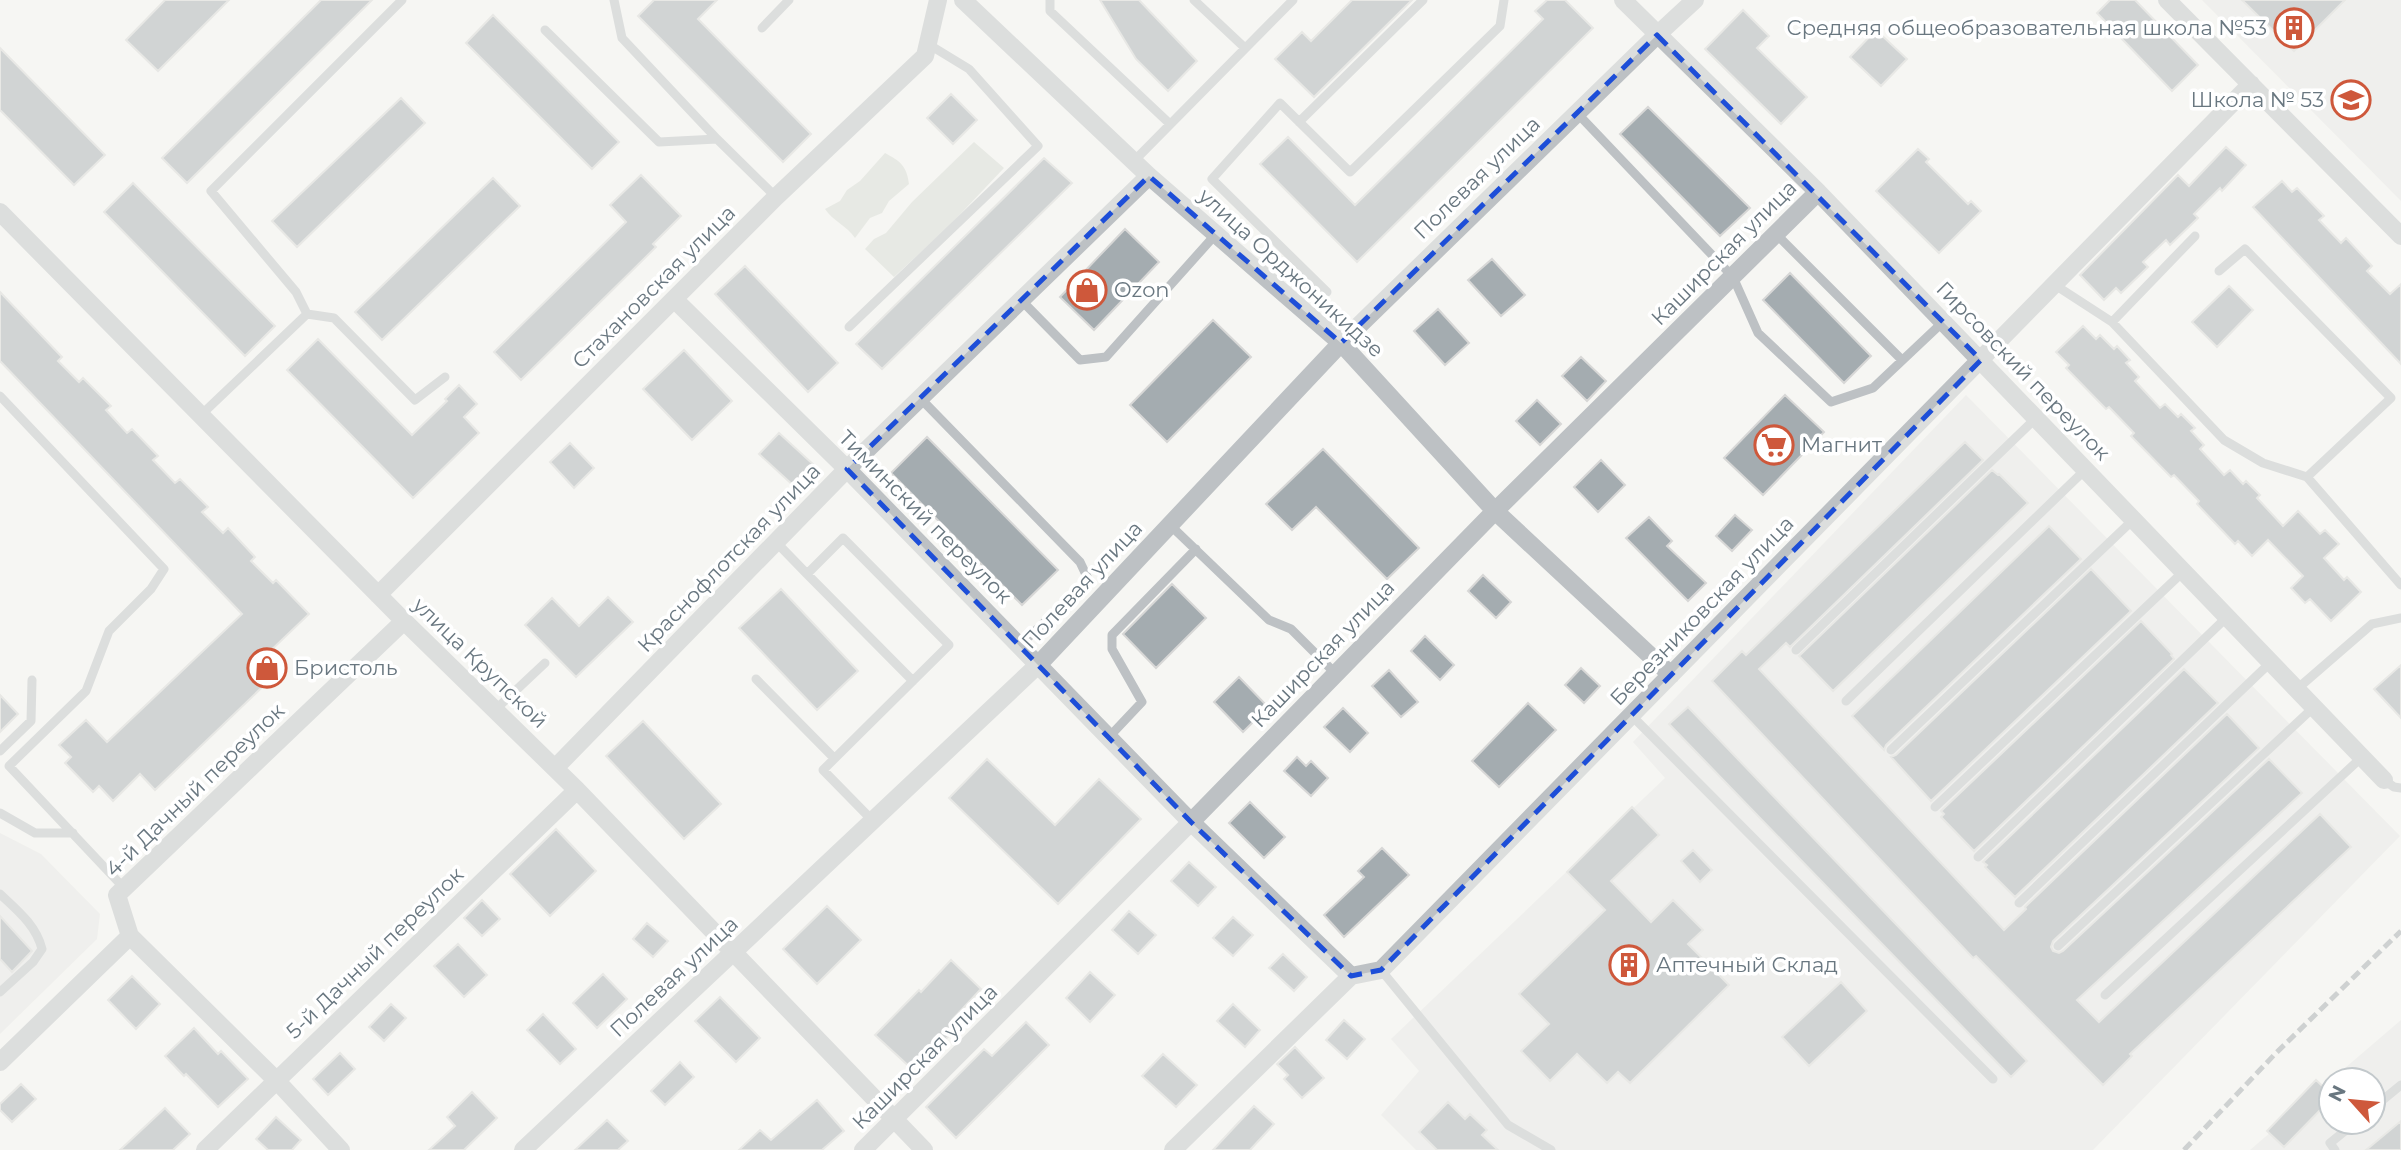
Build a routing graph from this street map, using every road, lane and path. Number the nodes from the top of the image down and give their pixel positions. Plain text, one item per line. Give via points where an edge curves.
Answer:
1 (402, 0) edge
2 (614, 0) edge
3 (789, 0) edge
4 (937, 0) edge
5 (963, 0) edge
6 (1051, 0) edge
7 (1194, 0) edge
8 (1293, 0) edge
9 (1423, 0) edge
10 (1504, 0) edge
11 (1623, 0) edge
12 (1695, 0) edge
13 (2167, 0) edge
14 (762, 28) dead end
15 (545, 30) dead end
16 (1657, 35) junction
17 (928, 44) junction
18 (1245, 48) junction
19 (2252, 85) junction
20 (1577, 113) junction
21 (1299, 122) junction
22 (1170, 124) junction
23 (718, 139) junction
24 (1133, 162) junction
25 (1149, 176) junction
26 (1818, 192) junction
27 (776, 197) junction
28 (0, 213) edge
29 (1216, 234) junction
30 (1776, 234) junction
31 (2195, 236) dead end
32 (2401, 236) edge
33 (2219, 271) dead end
34 (1732, 276) junction
35 (2055, 285) junction
36 (1327, 292) dead end
37 (674, 299) junction
38 (1021, 300) junction
39 (307, 314) junction
40 (1944, 321) junction
41 (2112, 322) junction
42 (849, 327) dead end
43 (1341, 343) junction
44 (1902, 360) junction
45 (1982, 360) junction
46 (446, 377) dead end
47 (0, 396) edge
48 (920, 398) junction
49 (201, 415) junction
50 (2037, 418) junction
51 (847, 469) junction
52 (2086, 469) junction
53 (2307, 477) junction
54 (1495, 511) junction
55 (2134, 519) junction
56 (1170, 524) junction
57 (776, 542) junction
58 (1196, 549) junction
59 (2184, 571) junction
60 (807, 574) junction
61 (2401, 585) edge
62 (378, 595) junction
63 (2227, 617) junction
64 (2401, 618) edge
65 (404, 621) junction
66 (1020, 645) junction
67 (1796, 650) dead end
68 (2271, 662) junction
69 (545, 663) dead end
70 (1039, 664) junction
71 (1336, 674) junction
72 (1671, 676) junction
73 (756, 679) dead end
74 (32, 680) dead end
75 (913, 681) junction
76 (2297, 690) junction
77 (1846, 701) dead end
78 (2314, 707) junction
79 (495, 710) junction
80 (1632, 716) junction
81 (1109, 737) junction
82 (1891, 750) dead end
83 (0, 751) edge
84 (2362, 757) junction
85 (834, 758) junction
86 (555, 768) junction
87 (2384, 780) joint
88 (2401, 788) edge
89 (577, 790) junction
90 (1935, 807) dead end
91 (0, 813) edge
92 (873, 821) junction
93 (1191, 822) junction
94 (73, 833) junction
95 (1978, 857) dead end
96 (124, 888) junction
97 (0, 894) edge
98 (2019, 903) dead end
99 (130, 936) junction
100 (2058, 946) dead end
101 (735, 951) junction
102 (1381, 970) junction
103 (1351, 976) junction
104 (0, 992) edge
105 (2105, 995) dead end
106 (0, 1062) edge
107 (1993, 1079) dead end
108 (276, 1080) junction
109 (2401, 1085) edge
110 (2387, 1096) edge
111 (895, 1119) junction
112 (2339, 1136) edge
113 (205, 1150) edge
114 (341, 1150) edge
115 (523, 1150) edge
116 (863, 1150) edge
117 (924, 1150) edge
118 (1173, 1150) edge
119 (1551, 1150) edge
120 (2335, 1150) edge

1 - 39 lane via 211,191 296,292
2 - 23 lane via 622,38
3 - 14 lane
4 - 17 street, Стахановская улица
5 - 24 street, улица Орджоникидзе
6 - 22 lane via 1050,12
7 - 18 lane
8 - 18 lane
9 - 21 lane
10 - 21 lane via 1500,26 1350,172
11 - 16 street, Гирсовский переулок
12 - 16 street, Полевая улица
13 - 19 street
15 - 23 lane via 659,142
16 - 20 street, Полевая улица
16 - 26 street, Гирсовский переулок
17 - 27 street, Стахановская улица via 925,56
17 - 42 lane via 969,69 1038,146
18 - 22 lane
19 - 32 street
19 - 35 street, Березниковская улица
20 - 34 lane
20 - 43 street, Полевая улица
21 - 36 lane via 1280,103 1212,178
22 - 24 lane
23 - 27 lane
24 - 25 street, улица Орджоникидзе
25 - 29 street, улица Орджоникидзе
25 - 38 street, Краснофлотская улица
26 - 30 street, Каширская улица
26 - 40 street, Гирсовский переулок
27 - 37 street, Стахановская улица
28 - 49 street, улица Крупской
29 - 38 lane via 1106,357 1080,360
29 - 43 street, улица Орджоникидзе
30 - 34 street, Каширская улица
30 - 44 lane
31 - 41 lane
33 - 53 lane via 2245,249 2391,398
34 - 44 lane via 1758,333 1831,402 1874,388
34 - 54 street, Каширская улица
35 - 41 lane
35 - 45 street, Березниковская улица
37 - 51 street, Тиминский переулок
37 - 62 street, Стахановская улица
38 - 48 street, Краснофлотская улица
39 - 46 lane via 334,318 415,400
39 - 49 lane
40 - 44 lane
40 - 45 street, Гирсовский переулок
41 - 53 lane via 2224,440 2263,463
43 - 54 street, улица Орджоникидзе
43 - 56 street, Полевая улица
45 - 50 street, Гирсовский переулок
45 - 72 street, Березниковская улица
47 - 94 lane via 164,569 151,589 109,631 86,691 9,766
48 - 51 street, Краснофлотская улица
48 - 66 lane via 1080,562 1089,581
49 - 62 street, улица Крупской
50 - 52 street, Гирсовский переулок
50 - 67 lane
51 - 57 street, Краснофлотская улица
51 - 66 street, Тиминский переулок
52 - 55 street, Гирсовский переулок
52 - 77 lane
53 - 61 lane
54 - 71 street, Каширская улица
54 - 72 street, улица Орджоникидзе
55 - 59 street, Гирсовский переулок
55 - 82 lane
56 - 58 lane
56 - 70 street, Полевая улица
57 - 60 lane
57 - 86 street, Краснофлотская улица
58 - 71 lane via 1269,620 1291,629
58 - 81 lane via 1112,635 1112,649 1142,702
59 - 63 street, Гирсовский переулок
59 - 90 lane
60 - 75 lane
60 - 75 lane via 843,538 949,645
62 - 65 street, улица Крупской
63 - 68 street, Гирсовский переулок
63 - 95 lane
64 - 76 lane via 2372,624
65 - 79 street, улица Крупской
65 - 96 street, 4-й Дачный переулок
66 - 70 street, Тиминский переулок
68 - 76 street, Гирсовский переулок
68 - 98 lane
69 - 79 lane
70 - 81 street, Тиминский переулок
70 - 92 street, Полевая улица
71 - 93 street, Каширская улица
72 - 80 street, Березниковская улица
73 - 85 lane
74 - 83 lane via 31,721
75 - 85 lane
76 - 78 street, Гирсовский переулок
78 - 84 street, Гирсовский переулок
78 - 100 lane
79 - 86 street, улица Крупской
80 - 102 street, Березниковская улица
80 - 107 lane
81 - 93 street, Тиминский переулок
84 - 87 street, Гирсовский переулок
84 - 105 lane
85 - 92 lane via 823,770
86 - 89 street, улица Крупской
87 - 88 lane
89 - 101 street, улица Крупской
89 - 108 street, 5-й Дачный переулок
91 - 94 lane via 35,833
92 - 101 street, Полевая улица
93 - 103 street, Тиминский переулок
93 - 111 street, Каширская улица
94 - 96 lane
96 - 99 street, 4-й Дачный переулок via 117,895
97 - 104 lane via 39,936 42,949
99 - 106 street
99 - 108 street
101 - 111 street, улица Крупской
101 - 115 street, Полевая улица
102 - 103 street
102 - 119 lane via 1507,1125
103 - 118 street
108 - 113 street, 5-й Дачный переулок
108 - 114 street
109 - 110 lane
111 - 116 street, Каширская улица
111 - 117 street, улица Крупской
112 - 120 lane via 2330,1143

